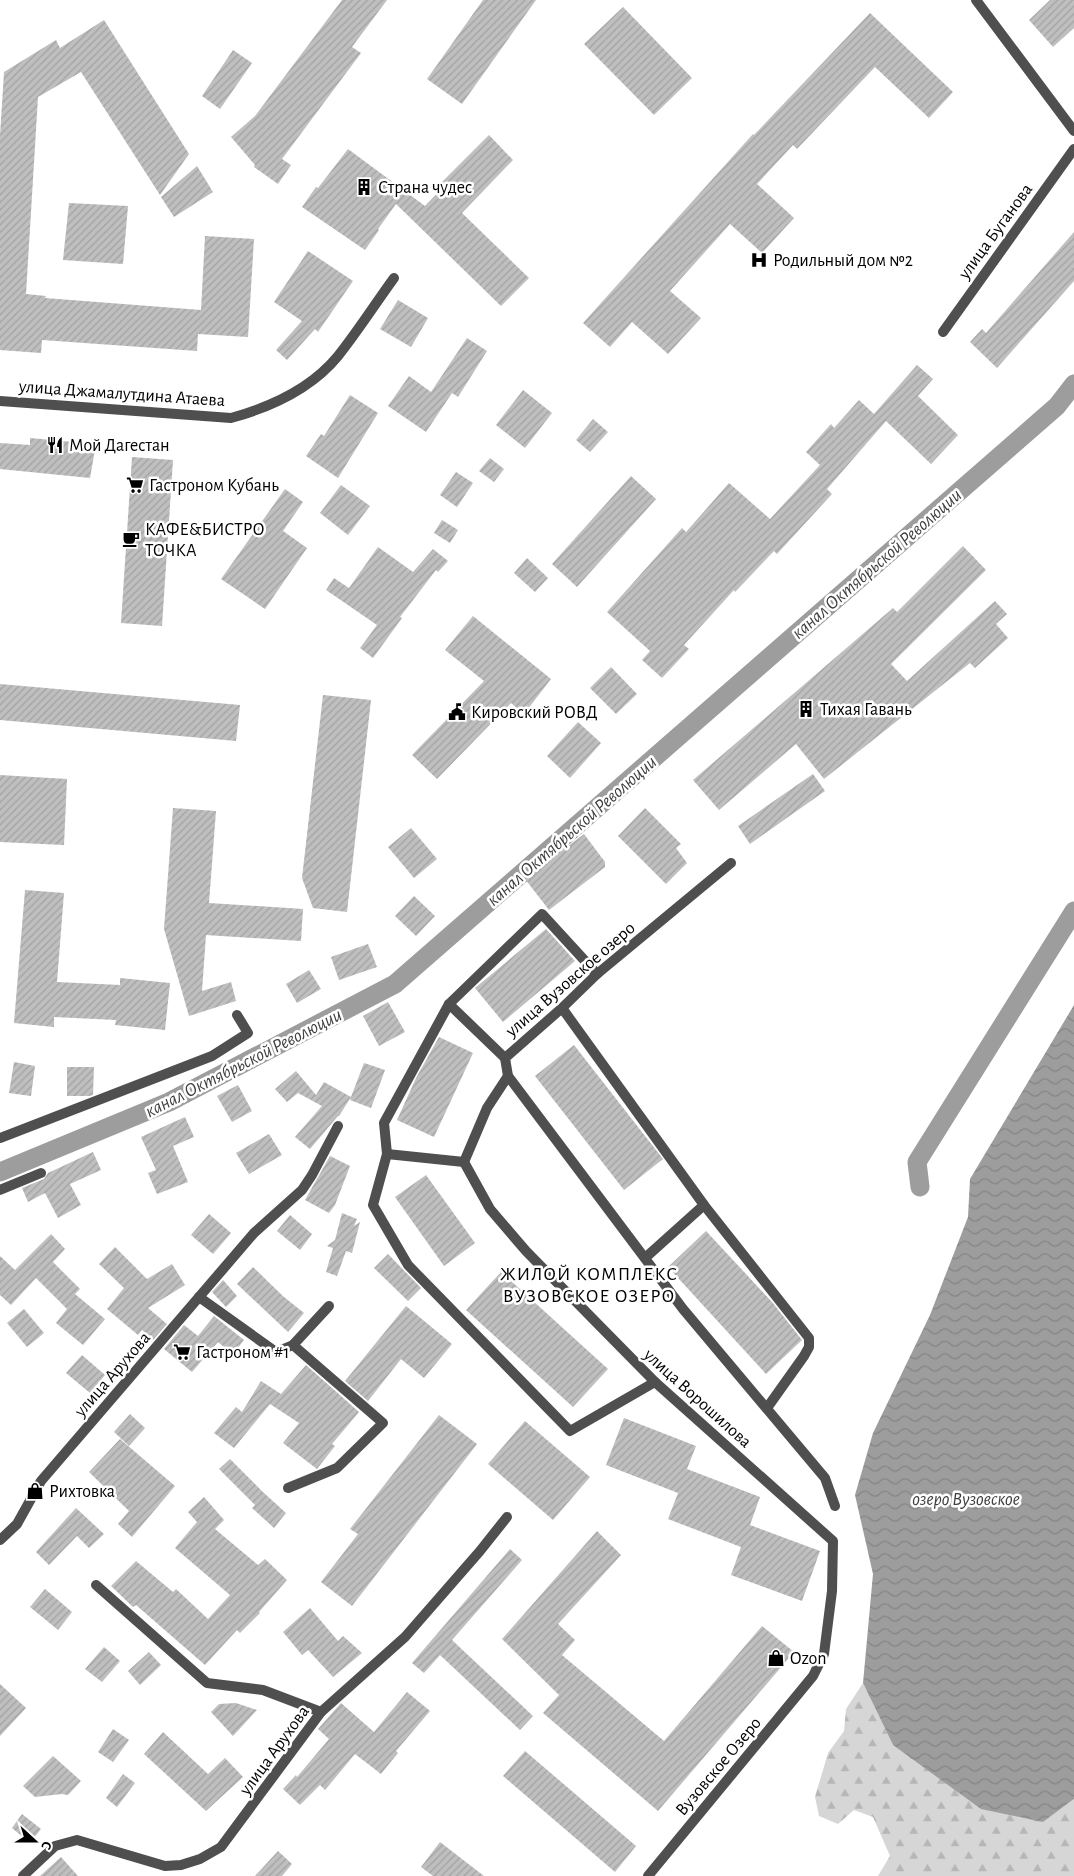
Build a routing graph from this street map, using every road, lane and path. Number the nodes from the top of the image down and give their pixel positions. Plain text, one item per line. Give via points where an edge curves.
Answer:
1 (976, 0) edge
2 (1074, 131) edge
3 (1074, 150) edge
4 (394, 278) dead end
5 (943, 332) dead end
6 (0, 401) edge
7 (731, 863) dead end
8 (597, 974) junction
9 (450, 1004) junction
10 (562, 1008) junction
11 (237, 1015) dead end
12 (505, 1058) junction
13 (508, 1076) junction
14 (338, 1126) dead end
15 (0, 1138) edge
16 (387, 1154) junction
17 (464, 1162) junction
18 (41, 1173) dead end
19 (0, 1190) edge
20 (704, 1205) junction
21 (645, 1258) junction
22 (199, 1297) junction
23 (329, 1306) dead end
24 (293, 1345) junction
25 (654, 1382) junction
26 (768, 1408) junction
27 (288, 1488) dead end
28 (835, 1506) dead end
29 (507, 1517) dead end
30 (0, 1540) edge
31 (96, 1585) dead end
32 (813, 1676) joint
33 (321, 1712) junction
34 (24, 1876) edge
35 (648, 1876) edge

1 - 2 street
3 - 5 street, улица Буганова
4 - 6 street, улица Джамалутдина Атаева via 337,356 289,396 261,410 231,418
7 - 8 street, улица Вузовское озеро
8 - 9 street via 542,914
8 - 10 street, улица Вузовское озеро
9 - 12 street
9 - 16 street via 384,1123
10 - 12 street, улица Вузовское озеро
10 - 20 street
11 - 15 street via 248,1033 212,1056
12 - 13 street, улица Вузовское озеро
13 - 17 street via 487,1108
13 - 21 street, улица Вузовское озеро
14 - 22 street, улица Арухова via 302,1190 254,1233
16 - 17 street
16 - 25 street via 373,1205 408,1265 570,1432
17 - 25 street, улица Ворошилова via 490,1209 520,1245
18 - 19 street
20 - 21 street
20 - 26 street via 809,1338 804,1356
21 - 26 street, улица Вузовское озеро
22 - 24 street via 276,1352
22 - 30 street, улица Арухова via 41,1481 17,1524
23 - 24 street
24 - 27 street via 382,1423 337,1468
25 - 32 street, улица Ворошилова via 833,1541 832,1591 824,1654
26 - 28 street, улица Вузовское озеро via 825,1478
29 - 33 street, улица Арухова via 405,1637
31 - 33 street via 207,1683 263,1690
32 - 35 street, Вузовское Озеро
33 - 34 street, улица Арухова via 221,1847 200,1859 181,1866 165,1866 77,1840 55,1846

